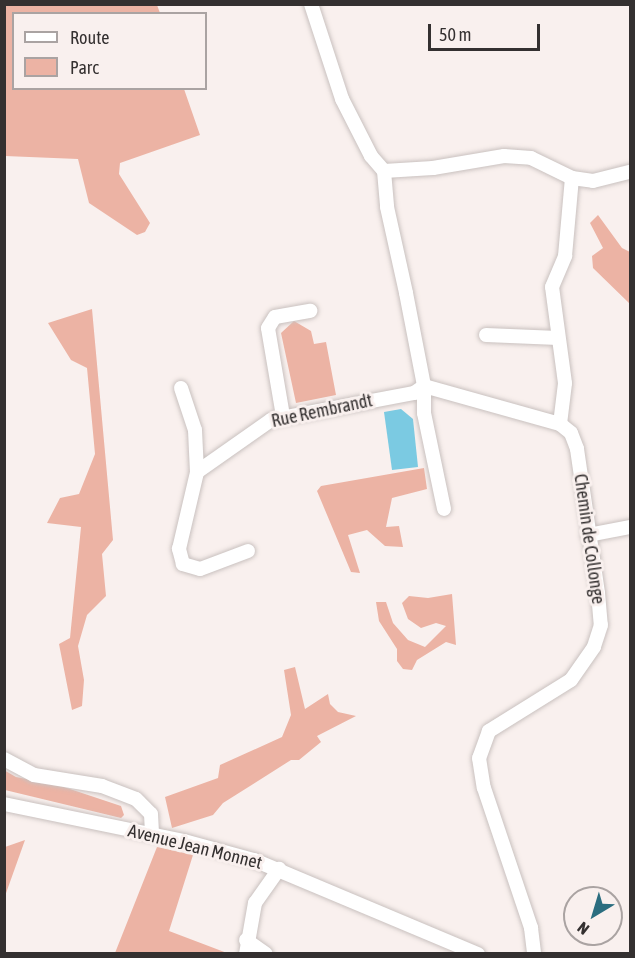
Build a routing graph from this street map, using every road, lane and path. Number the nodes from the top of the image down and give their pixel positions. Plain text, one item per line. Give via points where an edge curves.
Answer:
1 (311, 4) edge
2 (384, 171) junction
3 (630, 172) edge
4 (572, 178) junction
5 (310, 311) dead end
6 (486, 335) dead end
7 (558, 338) junction
8 (424, 386) junction
9 (181, 388) dead end
10 (283, 416) junction
11 (560, 424) junction
12 (197, 472) junction
13 (444, 510) dead end
14 (630, 527) edge
15 (588, 535) junction
16 (248, 551) dead end
17 (4, 759) edge
18 (4, 804) edge
19 (152, 833) junction
20 (279, 869) junction
21 (246, 947) edge
22 (266, 954) edge
23 (478, 954) edge
24 (534, 954) edge

1 - 2 street via 342,99 367,148
2 - 4 street via 433,168 504,156 539,161
2 - 8 street via 387,207
3 - 4 street via 606,180
4 - 7 street via 570,229 552,303
5 - 10 street via 274,317 268,328
6 - 7 street
7 - 11 street via 565,400
8 - 10 street, Rue Rembrandt via 414,393
8 - 11 street
8 - 13 street via 424,413
9 - 12 street via 195,430
10 - 12 street, Rue Rembrandt via 264,423
11 - 15 street, Chemin de Collonge via 570,433 577,449
12 - 16 street via 179,549 183,564 200,569
14 - 15 street
15 - 24 street, Chemin de Collonge via 601,625 594,647 571,680 489,731 479,758 484,788 531,928
17 - 19 street via 34,775 102,786 136,799 151,814
18 - 19 street, Avenue Jean Monnet
19 - 20 street, Avenue Jean Monnet
20 - 21 street via 255,903
20 - 23 street, Avenue Jean Monnet via 362,908
21 - 22 street

